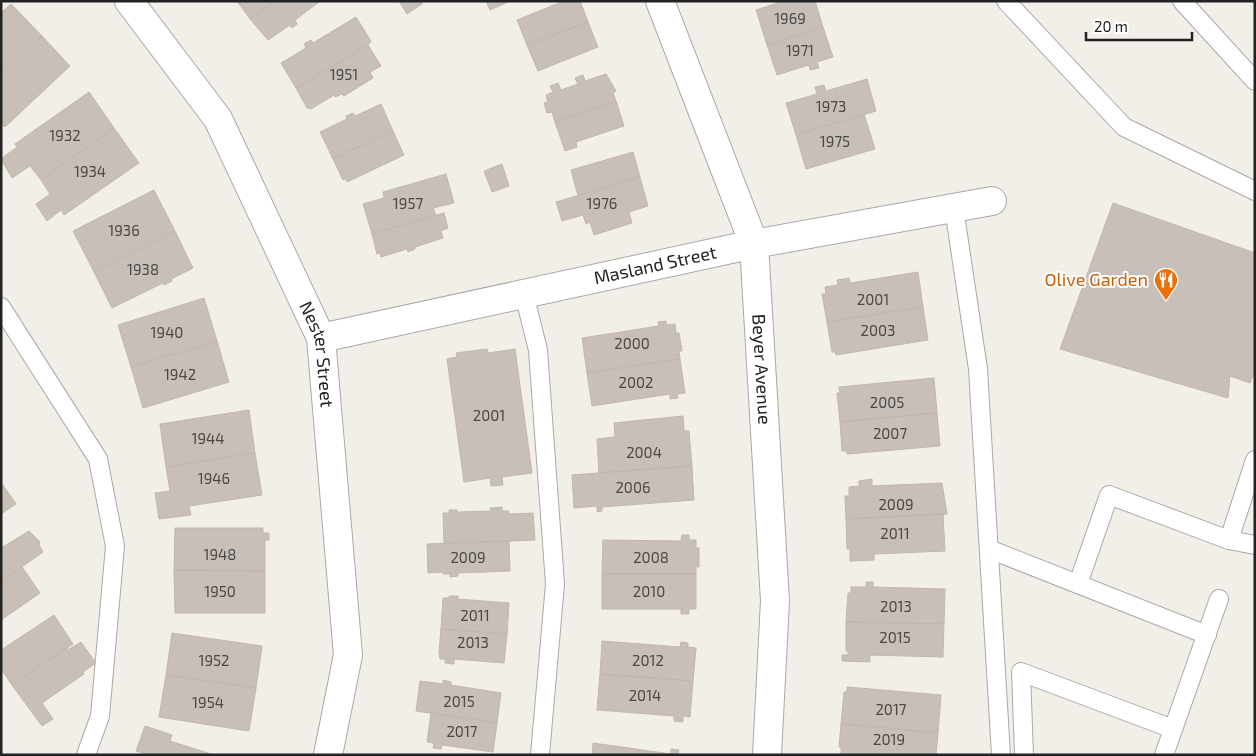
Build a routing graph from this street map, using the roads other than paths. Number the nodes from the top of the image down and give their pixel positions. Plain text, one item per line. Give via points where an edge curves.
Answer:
1 (129, 1) edge
2 (660, 1) edge
3 (1006, 1) edge
4 (1193, 5) edge
5 (1255, 81) edge
6 (1255, 191) edge
7 (992, 201) dead end
8 (954, 208) junction
9 (754, 244) junction
10 (524, 294) junction
11 (1, 307) edge
12 (321, 338) junction
13 (1255, 460) edge
14 (1229, 540) junction
15 (1255, 545) edge
16 (989, 549) junction
17 (1078, 584) junction
18 (1219, 599) dead end
19 (1207, 635) junction
20 (1173, 729) junction
21 (86, 755) edge
22 (328, 755) edge
23 (540, 755) edge
24 (766, 755) edge
25 (1001, 755) edge
26 (1024, 755) edge
27 (1164, 755) edge

1 - 12 street, Nester Street via 218,118
2 - 9 street, Beyer Avenue
3 - 6 lane via 1124,127
4 - 5 lane
7 - 8 street, Masland Street
8 - 9 street, Masland Street
8 - 16 lane via 978,368
9 - 10 street, Masland Street
9 - 24 street, Beyer Avenue via 775,601
10 - 12 street, Masland Street
10 - 23 lane via 538,350 555,584
11 - 21 lane via 98,460 115,546 100,716
12 - 22 street, Nester Street via 348,655
13 - 14 lane
14 - 15 lane
14 - 17 lane via 1109,495
16 - 17 lane
16 - 25 lane
17 - 19 lane
18 - 19 lane
19 - 20 lane
20 - 26 lane via 1021,672
20 - 27 lane

